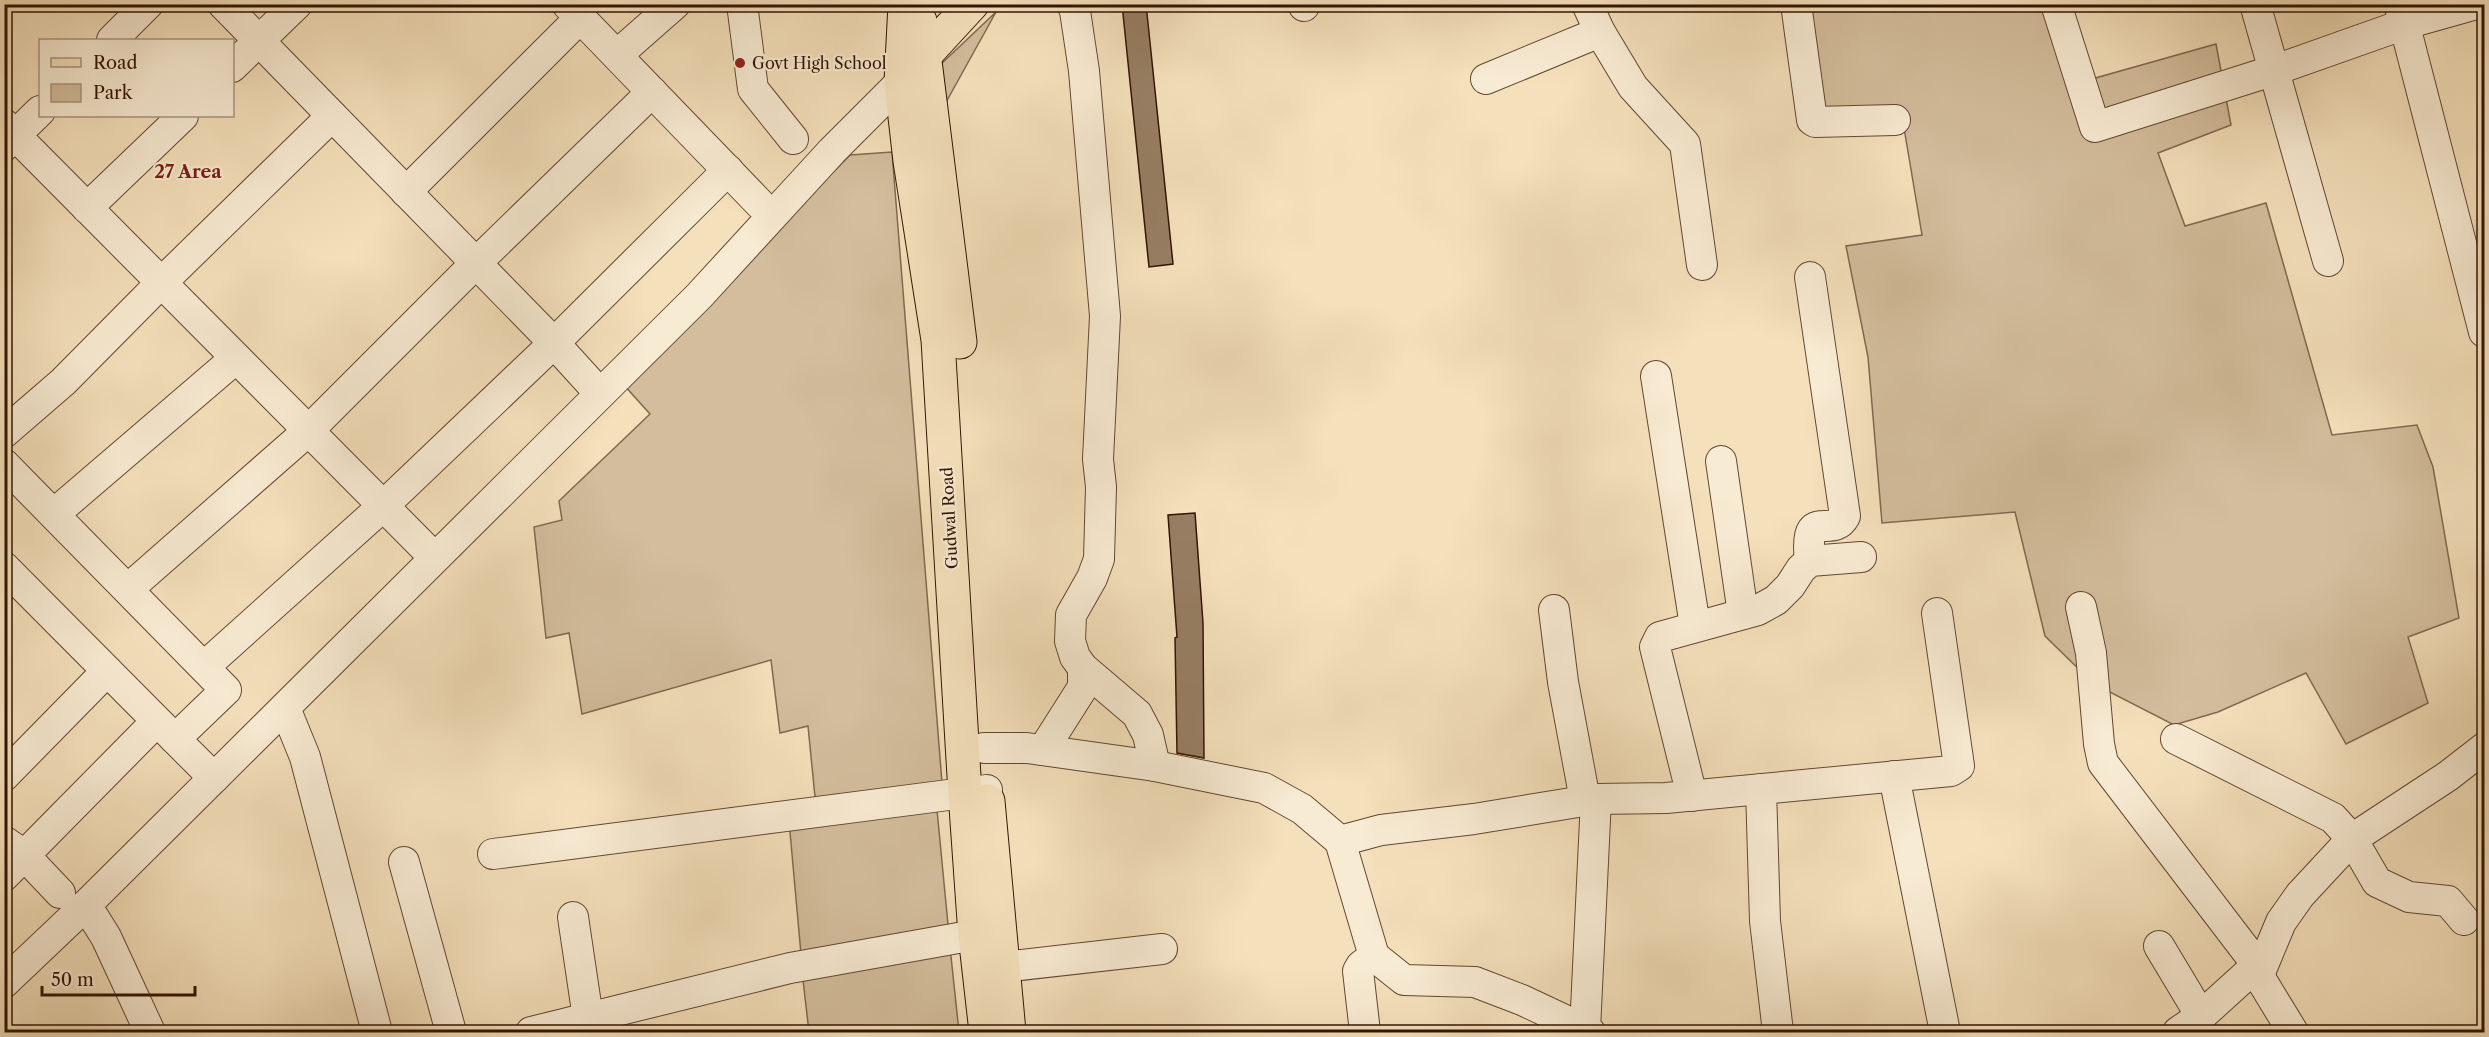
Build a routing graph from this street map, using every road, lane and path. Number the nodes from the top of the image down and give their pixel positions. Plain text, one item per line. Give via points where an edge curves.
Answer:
1 (148, 4) edge
2 (223, 4) edge
3 (297, 4) edge
4 (675, 4) edge
5 (742, 4) edge
6 (904, 4) edge
7 (918, 4) edge
8 (972, 4) edge
9 (1072, 4) edge
10 (1587, 4) edge
11 (1796, 4) edge
12 (2056, 4) edge
13 (2255, 4) edge
14 (2476, 4) edge
15 (574, 11) edge
16 (2402, 14) edge
17 (1600, 32) junction
18 (113, 39) edge
19 (259, 41) junction
20 (924, 55) junction
21 (617, 56) junction
22 (234, 65) edge
23 (2275, 69) junction
24 (1486, 80) dead end
25 (901, 82) junction
26 (652, 92) junction
27 (39, 112) edge
28 (332, 116) junction
29 (182, 117) edge
30 (1895, 120) dead end
31 (8, 135) edge
32 (794, 139) dead end
33 (728, 170) junction
34 (406, 192) junction
35 (760, 204) dead end
36 (87, 208) junction
37 (2328, 261) dead end
38 (476, 263) junction
39 (1702, 265) dead end
40 (1810, 277) dead end
41 (161, 283) junction
42 (2483, 322) edge
43 (554, 343) junction
44 (236, 357) junction
45 (1656, 376) dead end
46 (594, 387) dead end
47 (308, 431) junction
48 (4, 433) edge
49 (1721, 461) dead end
50 (4, 464) edge
51 (382, 506) junction
52 (54, 514) junction
53 (424, 547) dead end
54 (1861, 557) dead end
55 (1810, 561) junction
56 (4, 567) edge
57 (128, 589) junction
58 (2081, 608) dead end
59 (1554, 610) dead end
60 (1937, 613) dead end
61 (1743, 614) junction
62 (1695, 626) junction
63 (204, 668) junction
64 (1083, 668) junction
65 (107, 671) junction
66 (285, 708) junction
67 (166, 730) junction
68 (2176, 739) dead end
69 (984, 748) junction
70 (2484, 749) edge
71 (1043, 750) junction
72 (1155, 766) junction
73 (4, 776) edge
74 (1894, 776) junction
75 (214, 778) junction
76 (1761, 789) junction
77 (976, 791) junction
78 (1692, 796) junction
79 (1591, 799) junction
80 (2352, 838) junction
81 (1340, 841) junction
82 (493, 854) dead end
83 (11, 857) edge
84 (404, 862) dead end
85 (73, 899) junction
86 (573, 917) dead end
87 (2464, 920) dead end
88 (975, 935) junction
89 (2159, 946) dead end
90 (1162, 949) dead end
91 (1374, 956) junction
92 (1003, 967) junction
93 (2258, 969) junction
94 (4, 983) edge
95 (588, 1018) junction
96 (2190, 1024) edge
97 (1587, 1031) edge
98 (150, 1032) edge
99 (377, 1032) edge
100 (452, 1032) edge
101 (530, 1032) edge
102 (986, 1032) edge
103 (1009, 1032) edge
104 (1365, 1032) edge
105 (1779, 1032) edge
106 (1945, 1032) edge
107 (2293, 1032) edge

1 - 18 street
2 - 19 street
3 - 19 street
4 - 21 street
5 - 32 street via 753,89
6 - 25 main road, Gudwal Road
7 - 20 main road, Gudwal Road
8 - 20 main road
9 - 64 street via 1084,71 1105,315 1098,459 1099,559 1071,615 1070,641
10 - 17 street
11 - 30 street via 1812,120
12 - 23 street via 2095,126
13 - 23 street
14 - 16 street
15 - 21 street
15 - 34 street
16 - 23 street
16 - 42 street
17 - 24 street
17 - 39 street via 1633,87 1685,144
19 - 22 street
19 - 28 street
20 - 25 main road
20 - 69 main road, Gudwal Road via 960,339
21 - 26 street
23 - 37 street
25 - 66 street via 699,296
25 - 77 main road, Gudwal Road via 938,340
26 - 33 street
26 - 38 street
27 - 31 street
28 - 34 street
28 - 41 street
29 - 36 street
31 - 36 street
33 - 35 street
33 - 43 street
34 - 38 street
36 - 41 street
38 - 43 street
38 - 47 street
40 - 55 street via 1845,516 1836,524 1810,531
41 - 44 street
41 - 48 street via 63,382
43 - 46 street
43 - 51 street
44 - 47 street
44 - 52 street
45 - 62 street
47 - 51 street
47 - 57 street
49 - 61 street
50 - 52 street
51 - 53 street
51 - 63 street
52 - 57 street
54 - 55 street
55 - 61 street via 1776,600
56 - 65 street
57 - 63 street
58 - 93 street via 2091,653 2103,763
59 - 79 street via 1563,682
60 - 74 street via 1959,766 1951,771
61 - 62 street
62 - 78 street via 1660,637 1655,647
63 - 67 street via 226,690
64 - 71 street via 1083,687
64 - 72 street via 1137,714 1148,735
65 - 67 street
65 - 73 street
66 - 75 street
66 - 99 street via 305,757
67 - 75 street
67 - 83 street
68 - 80 street via 2333,818
69 - 71 street
69 - 77 main road, Gudwal Road
70 - 80 street
71 - 72 street
72 - 81 street via 1264,789 1302,810
74 - 76 street
74 - 106 street
75 - 85 street
76 - 78 street
76 - 105 street via 1765,921
77 - 82 street
77 - 88 main road, Gudwal Road
77 - 92 main road, Gudwal Road
78 - 79 street
79 - 81 street via 1381,830
79 - 97 street
80 - 87 street via 2378,882 2409,897 2448,901
80 - 93 street via 2300,895 2281,922
81 - 91 street
83 - 85 street
84 - 100 street
85 - 94 street
85 - 98 street via 106,937
86 - 95 street
88 - 95 street via 790,968
88 - 102 main road, Gudwal Road
89 - 96 street
90 - 92 street
91 - 97 street via 1404,980 1475,982
91 - 104 street via 1358,971
92 - 103 main road, Gudwal Road
93 - 96 street
93 - 107 street
95 - 101 street

